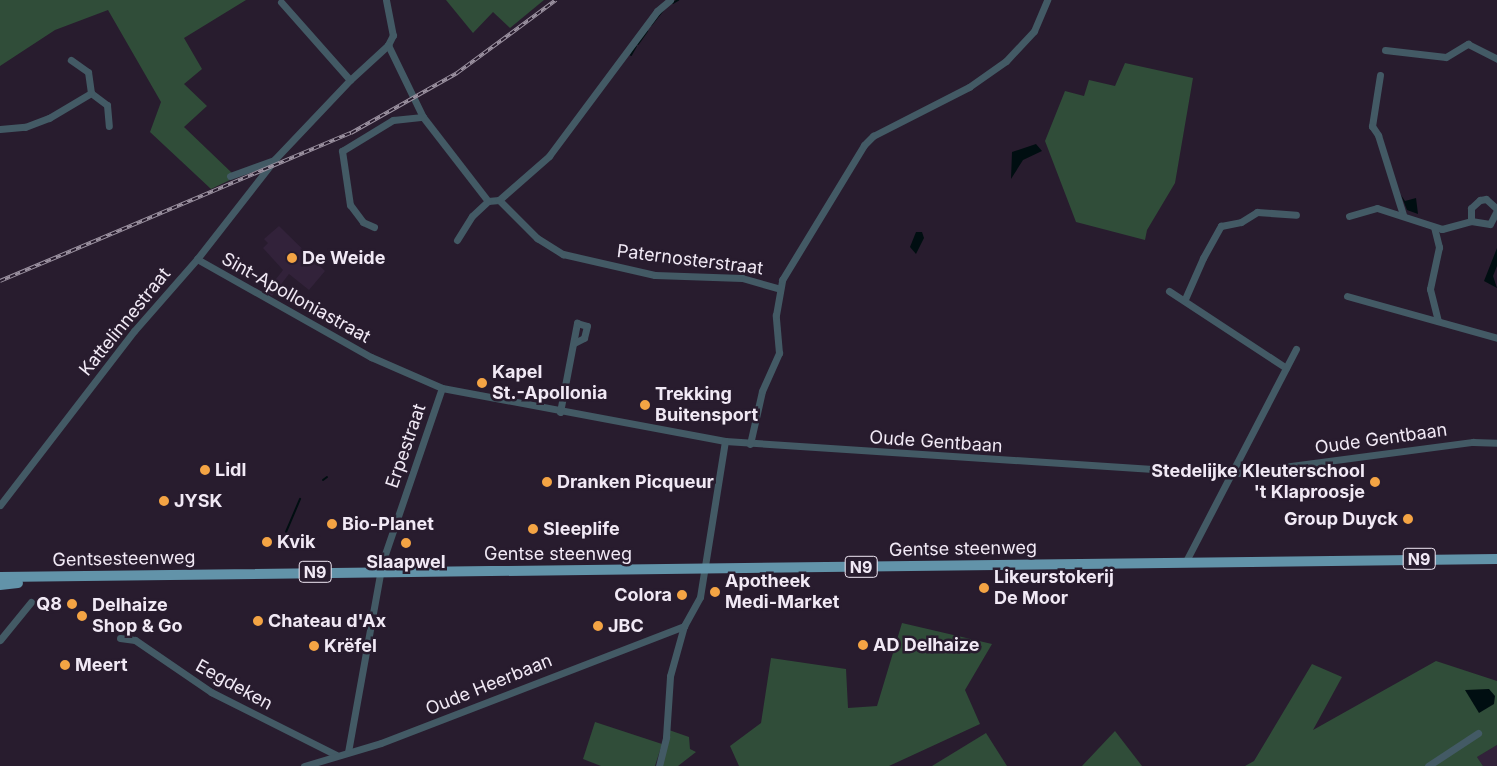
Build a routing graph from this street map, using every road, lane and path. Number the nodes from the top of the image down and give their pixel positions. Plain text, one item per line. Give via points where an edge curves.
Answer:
1 (386, 0) edge
2 (670, 0) edge
3 (1048, 0) edge
4 (281, 2) dead end
5 (388, 45) junction
6 (1386, 50) dead end
7 (1497, 59) edge
8 (71, 60) dead end
9 (1380, 75) dead end
10 (350, 80) junction
11 (91, 93) junction
12 (423, 117) junction
13 (109, 126) dead end
14 (0, 129) edge
15 (275, 159) junction
16 (230, 176) dead end
17 (499, 200) junction
18 (488, 201) junction
19 (1497, 209) edge
20 (1403, 215) junction
21 (1296, 216) dead end
22 (1349, 216) dead end
23 (1470, 221) junction
24 (374, 227) dead end
25 (1434, 227) junction
26 (457, 240) dead end
27 (197, 259) junction
28 (778, 288) junction
29 (1169, 291) dead end
30 (1347, 296) dead end
31 (1185, 299) junction
32 (1438, 321) junction
33 (1497, 338) edge
34 (574, 343) dead end
35 (1296, 348) dead end
36 (382, 362) joint
37 (1286, 368) junction
38 (442, 388) junction
39 (560, 412) junction
40 (725, 441) junction
41 (1497, 443) edge
42 (750, 444) junction
43 (1229, 474) junction
44 (0, 505) edge
45 (1497, 559) edge
46 (1186, 561) junction
47 (705, 569) junction
48 (381, 571) junction
49 (249, 573) joint
50 (63, 576) junction
51 (0, 577) edge
52 (0, 586) edge
53 (31, 602) dead end
54 (684, 626) junction
55 (120, 638) dead end
56 (0, 640) edge
57 (1478, 733) dead end
58 (348, 752) junction
59 (336, 755) junction
60 (304, 766) edge
61 (659, 766) edge
62 (1428, 766) edge

1 - 5 street via 393,35
2 - 17 street via 657,10 540,166
3 - 28 street via 1034,32 1006,61 970,86 868,139
4 - 10 street
5 - 10 street, Kattelinnestraat
5 - 12 street
6 - 7 street via 1446,56 1468,44
8 - 11 street via 88,72
9 - 20 street via 1372,126 1378,135
10 - 15 street, Kattelinnestraat
11 - 13 street via 107,105
11 - 14 street via 49,118 25,127
12 - 18 street
12 - 24 street via 393,120 342,151 350,206 363,222
15 - 16 street, Kattelinnestraat
15 - 27 street, Kattelinnestraat
17 - 18 street
17 - 28 street, Paternosterstraat via 537,238 563,254 655,274 742,278
18 - 26 street via 472,216
19 - 23 street via 1490,224
19 - 23 street via 1491,202 1480,200 1471,208
20 - 22 street via 1377,208
20 - 25 street
21 - 31 street via 1257,212 1240,222 1221,226 1198,266
23 - 25 street via 1442,229
25 - 32 street via 1439,247 1430,289
27 - 36 street, Sint-Apolloniastraat
27 - 44 street, Kattelinnestraat via 134,331
28 - 42 street via 779,353 762,392
29 - 31 street
30 - 32 street
31 - 37 street
32 - 33 street
34 - 39 street
35 - 37 street
36 - 38 street, Oude Gentbaan
37 - 43 street
38 - 39 street, Oude Gentbaan
38 - 48 street, Erpestraat
39 - 40 street, Oude Gentbaan
40 - 42 street, Oude Gentbaan
40 - 47 street via 710,516
41 - 43 street, Oude Gentbaan via 1473,442
42 - 43 street, Oude Gentbaan
43 - 46 street
45 - 46 main road, Gentse steenweg / N9
46 - 47 main road, Gentse steenweg / N9
47 - 48 main road, Gentse steenweg / N9
47 - 54 street via 700,597
48 - 49 main road, Gentse steenweg / N9
48 - 58 street, Erpestraat
49 - 50 main road, Gentsesteenweg / N9
50 - 51 main road, Gentsesteenweg / N9
50 - 52 main road via 47,583
53 - 56 street
54 - 58 street, Oude Heerbaan via 416,730
54 - 61 street via 670,676 666,738
55 - 59 street, Eegdeken via 135,640 211,692
57 - 62 street
58 - 59 street, Oude Heerbaan
59 - 60 street, Oude Heerbaan

